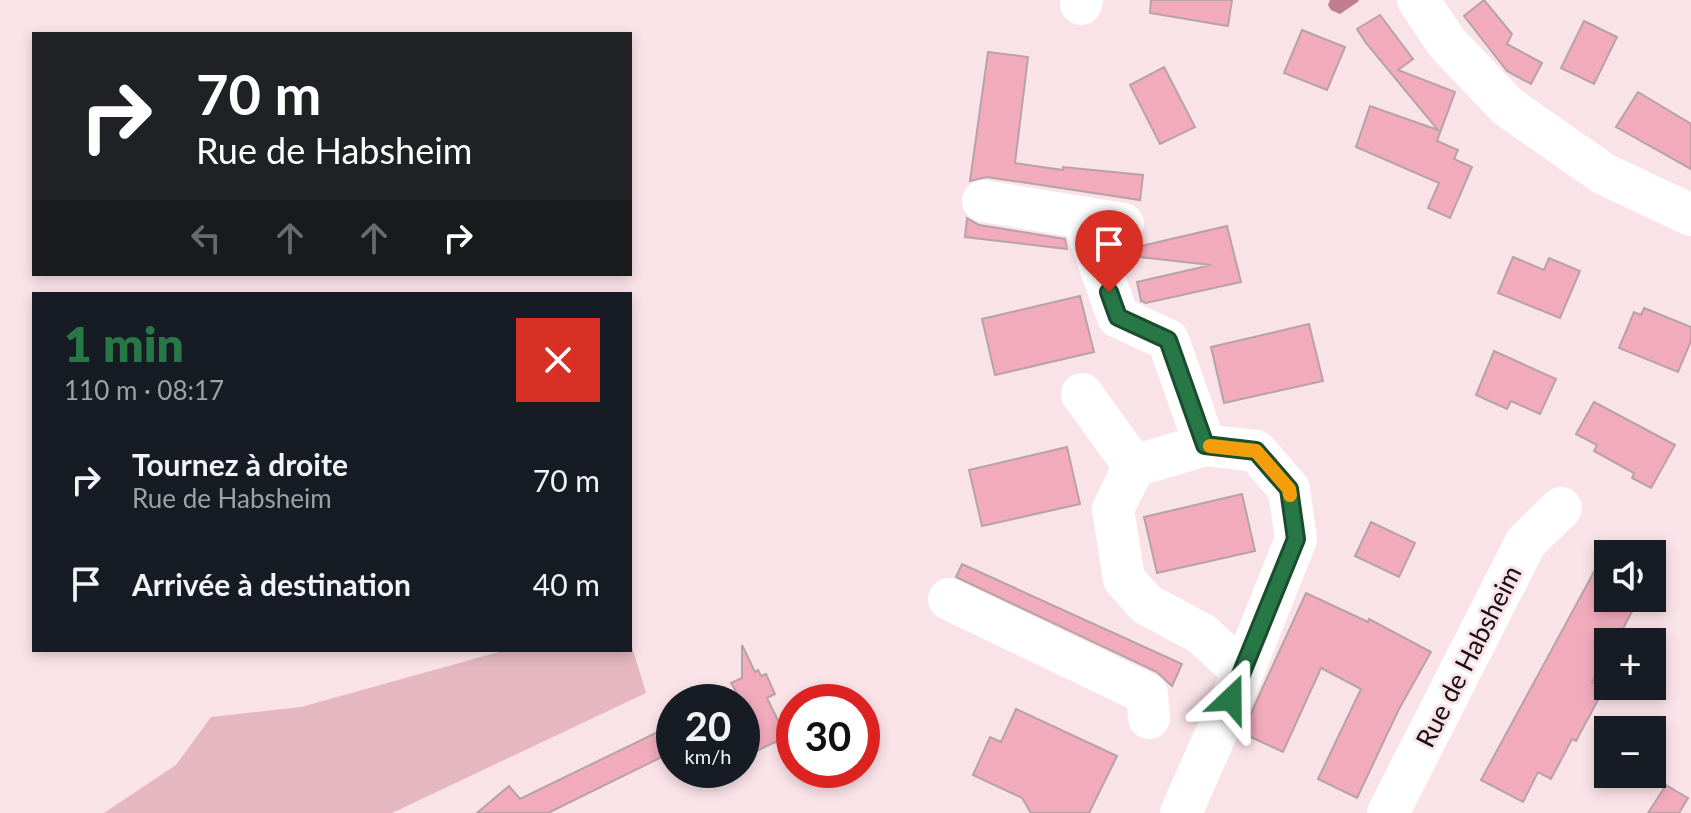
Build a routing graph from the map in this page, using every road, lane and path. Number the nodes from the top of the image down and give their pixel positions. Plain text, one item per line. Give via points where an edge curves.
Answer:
1 (1418, 0) edge
2 (983, 201) dead end
3 (1691, 215) edge
4 (1082, 394) dead end
5 (1205, 445) junction
6 (1134, 466) junction
7 (1561, 508) dead end
8 (949, 599) dead end
9 (1243, 672) junction
10 (1149, 718) dead end
11 (1181, 813) edge
12 (1388, 813) edge

1 - 3 street via 1447,43 1508,107 1604,174
2 - 5 street via 1103,221 1118,317 1168,340
4 - 6 street
5 - 6 street
5 - 9 street via 1256,451 1289,489 1296,539
6 - 9 street via 1113,509 1124,579 1146,604 1202,634
7 - 12 street, Rue de Habsheim via 1526,542
8 - 10 street via 1147,694
9 - 11 street

